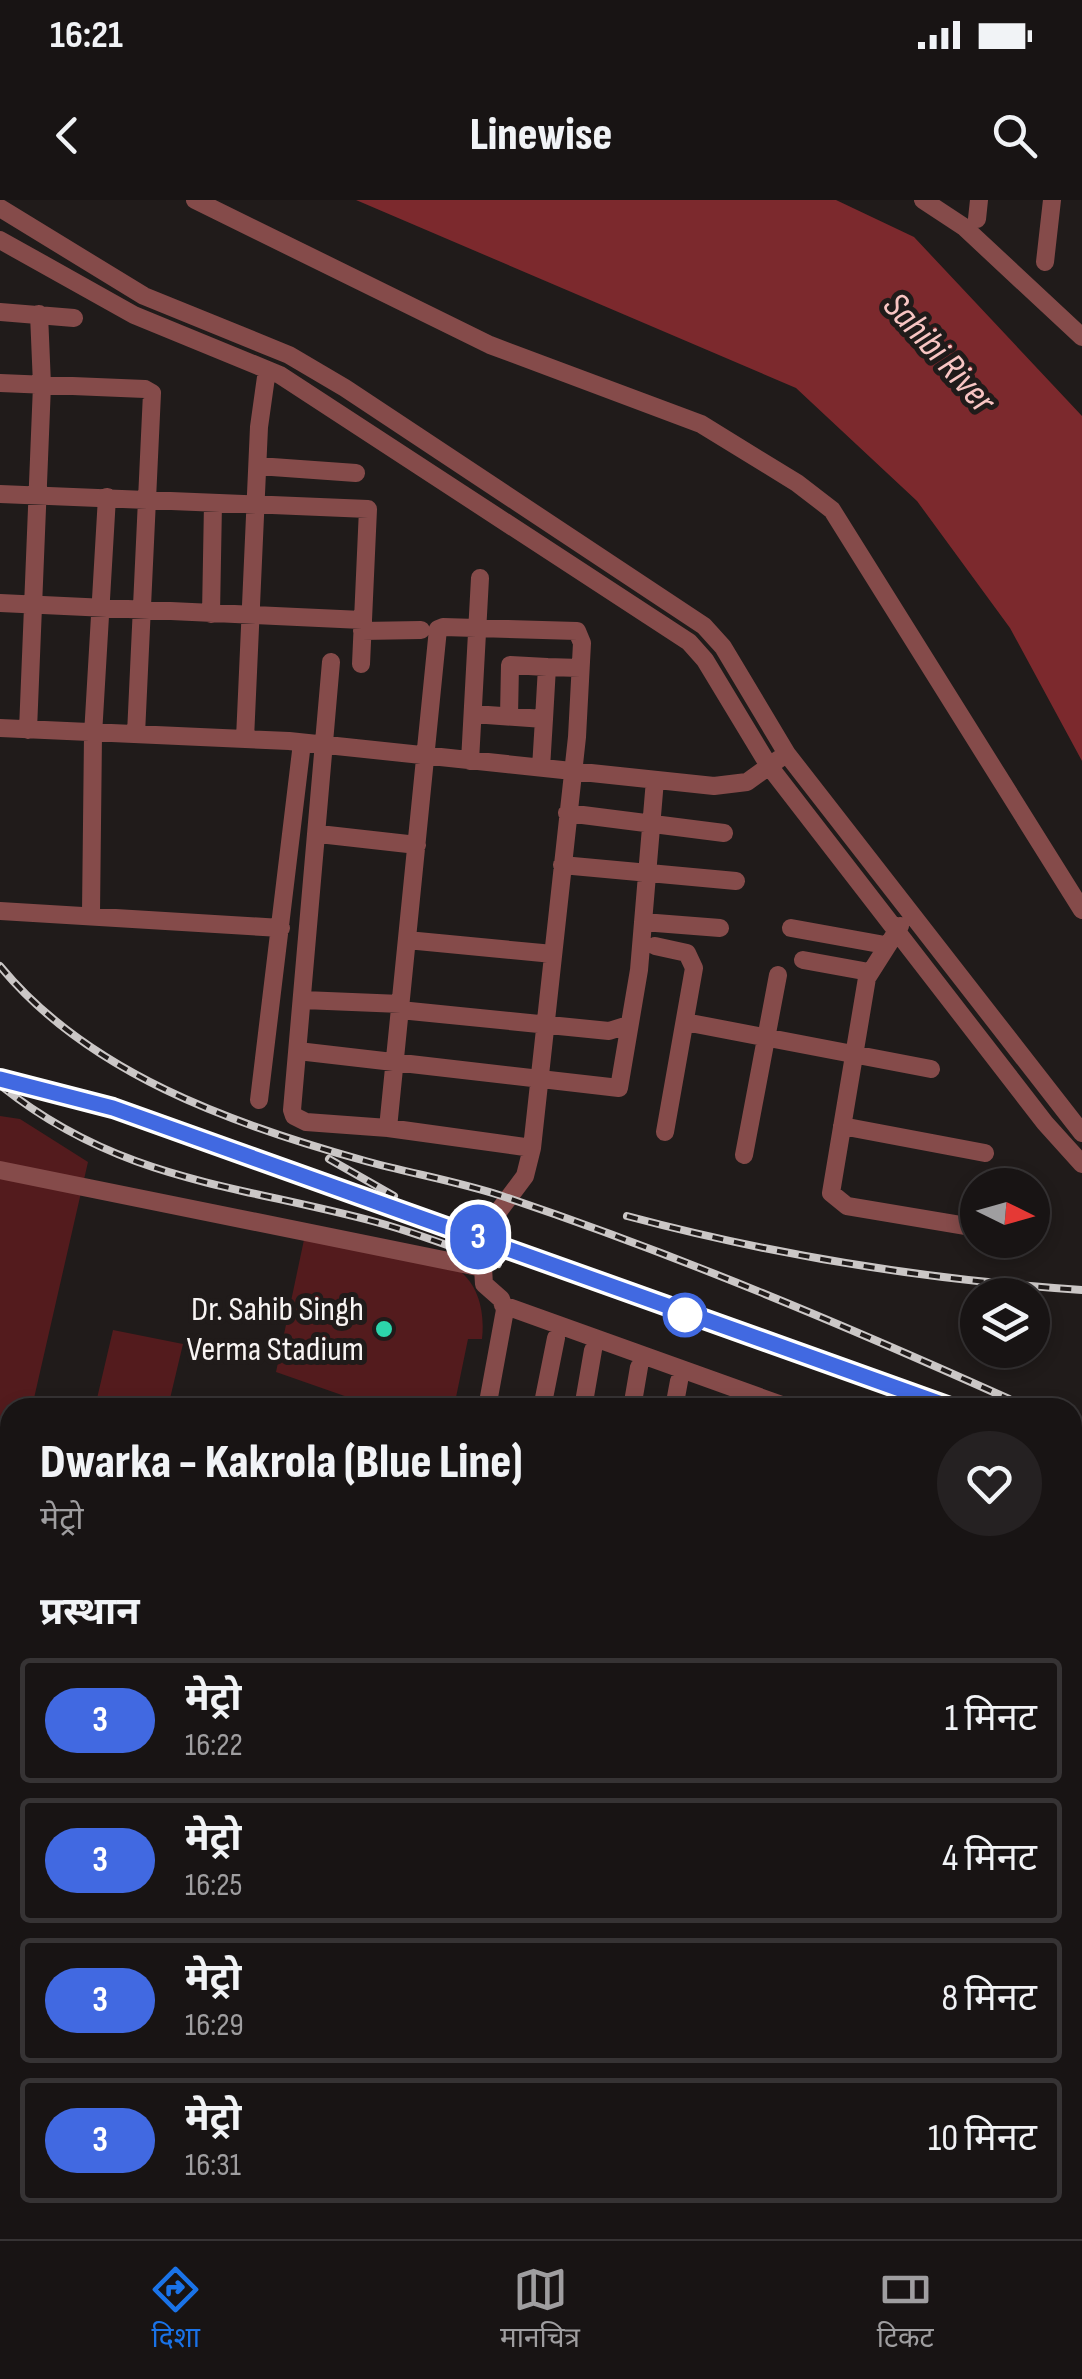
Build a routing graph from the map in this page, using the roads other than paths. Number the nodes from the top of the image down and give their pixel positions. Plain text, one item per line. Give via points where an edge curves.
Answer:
1 (195, 200) edge
2 (923, 200) edge
3 (1052, 200) edge
4 (0, 208) edge
5 (0, 240) edge
6 (1045, 262) dead end
7 (0, 312) edge
8 (40, 314) junction
9 (74, 318) dead end
10 (1082, 337) edge
11 (268, 370) junction
12 (0, 383) edge
13 (42, 385) junction
14 (258, 466) junction
15 (356, 473) dead end
16 (0, 494) edge
17 (38, 494) junction
18 (107, 497) junction
19 (148, 499) junction
20 (212, 503) junction
21 (258, 506) junction
22 (480, 578) dead end
23 (0, 603) edge
24 (34, 605) junction
25 (99, 608) junction
26 (142, 613) junction
27 (211, 614) junction
28 (252, 615) junction
29 (362, 625) junction
30 (478, 627) junction
31 (510, 628) junction
32 (421, 630) dead end
33 (331, 662) dead end
34 (361, 664) dead end
35 (510, 665) junction
36 (547, 667) junction
37 (580, 668) junction
38 (473, 714) junction
39 (510, 716) junction
40 (544, 718) junction
41 (0, 728) edge
42 (28, 730) junction
43 (93, 734) junction
44 (136, 734) junction
45 (245, 739) junction
46 (302, 743) junction
47 (326, 746) junction
48 (787, 754) junction
49 (426, 757) junction
50 (470, 761) junction
51 (769, 766) junction
52 (541, 768) junction
53 (571, 772) junction
54 (655, 780) junction
55 (567, 813) junction
56 (651, 824) junction
57 (724, 833) dead end
58 (319, 834) junction
59 (417, 845) junction
60 (562, 865) junction
61 (647, 873) junction
62 (736, 881) dead end
63 (1082, 910) edge
64 (0, 911) edge
65 (90, 914) junction
66 (912, 914) junction
67 (643, 922) junction
68 (281, 928) junction
69 (720, 928) dead end
70 (791, 928) dead end
71 (890, 939) junction
72 (407, 940) junction
73 (655, 946) dead end
74 (552, 954) junction
75 (803, 960) dead end
76 (869, 972) junction
77 (778, 975) dead end
78 (303, 1000) junction
79 (400, 1007) junction
80 (685, 1022) junction
81 (545, 1025) junction
82 (628, 1025) junction
83 (766, 1036) junction
84 (298, 1052) junction
85 (854, 1052) junction
86 (394, 1064) junction
87 (932, 1069) dead end
88 (540, 1079) junction
89 (259, 1100) dead end
90 (842, 1126) junction
91 (388, 1128) junction
92 (666, 1132) dead end
93 (1082, 1133) edge
94 (532, 1148) junction
95 (984, 1153) dead end
96 (744, 1155) dead end
97 (1082, 1164) edge
98 (0, 1170) edge
99 (960, 1225) edge
100 (482, 1268) junction
101 (503, 1305) junction
102 (556, 1338) dead end
103 (593, 1350) dead end
104 (639, 1366) dead end
105 (678, 1381) dead end
106 (489, 1398) edge
107 (544, 1398) edge
108 (584, 1398) edge
109 (634, 1398) edge
110 (675, 1398) edge
111 (762, 1398) edge

1 - 63 street via 490,345 701,424 832,510
2 - 10 street via 964,227
3 - 6 street
4 - 48 street via 144,296 289,355 680,607 723,648
5 - 11 street via 134,315
7 - 8 street
8 - 9 street
8 - 13 street
11 - 14 street
11 - 51 street via 334,406 667,624 705,660
12 - 13 street
13 - 17 street
13 - 19 street via 150,390
14 - 15 street
14 - 21 street
16 - 17 street
17 - 18 street
17 - 24 street
18 - 19 street
18 - 25 street
19 - 20 street
19 - 26 street
20 - 21 street
20 - 27 street
21 - 28 street
21 - 29 street via 368,510
22 - 30 street
23 - 24 street
24 - 25 street
24 - 42 street
25 - 26 street
25 - 43 street
26 - 27 street
26 - 44 street
27 - 28 street
28 - 29 street
28 - 45 street
29 - 32 street
29 - 34 street
30 - 31 street
30 - 38 street
30 - 49 street via 438,630
31 - 35 street
31 - 37 street via 577,631
33 - 47 street
35 - 36 street
35 - 39 street
36 - 37 street
36 - 40 street
37 - 53 street
38 - 39 street
38 - 50 street
39 - 40 street
40 - 52 street
41 - 42 street
42 - 43 street
43 - 44 street
43 - 65 street
44 - 45 street
45 - 46 street
46 - 47 street
46 - 68 street
47 - 49 street
47 - 58 street
48 - 51 street
48 - 66 street
49 - 50 street
49 - 59 street
50 - 52 street
51 - 54 street via 731,786
51 - 71 street
52 - 53 street
53 - 54 street
53 - 55 street
54 - 56 street
55 - 56 street
55 - 60 street
56 - 57 street
56 - 61 street
58 - 59 street
58 - 78 street
59 - 72 street
60 - 61 street
60 - 74 street
61 - 62 street
61 - 67 street
64 - 65 street
65 - 68 street
66 - 71 street
66 - 93 street
67 - 69 street
67 - 82 street
68 - 89 street
70 - 71 street
71 - 76 street
71 - 97 street
72 - 74 street
72 - 79 street
73 - 80 street via 692,960
74 - 81 street
75 - 76 street
76 - 85 street
77 - 83 street
78 - 79 street
78 - 84 street
79 - 81 street
79 - 86 street
80 - 83 street
80 - 92 street
81 - 82 street via 609,1031
81 - 88 street
82 - 88 street via 619,1088
83 - 85 street
83 - 96 street
84 - 86 street
84 - 91 street via 294,1116
85 - 87 street
85 - 90 street
86 - 88 street
86 - 91 street
88 - 94 street
90 - 95 street
90 - 99 street via 834,1199
91 - 94 street
94 - 100 street via 525,1176 494,1216
98 - 100 street
100 - 101 street via 484,1284
101 - 106 street
101 - 111 street
102 - 107 street
103 - 108 street
104 - 109 street
105 - 110 street

